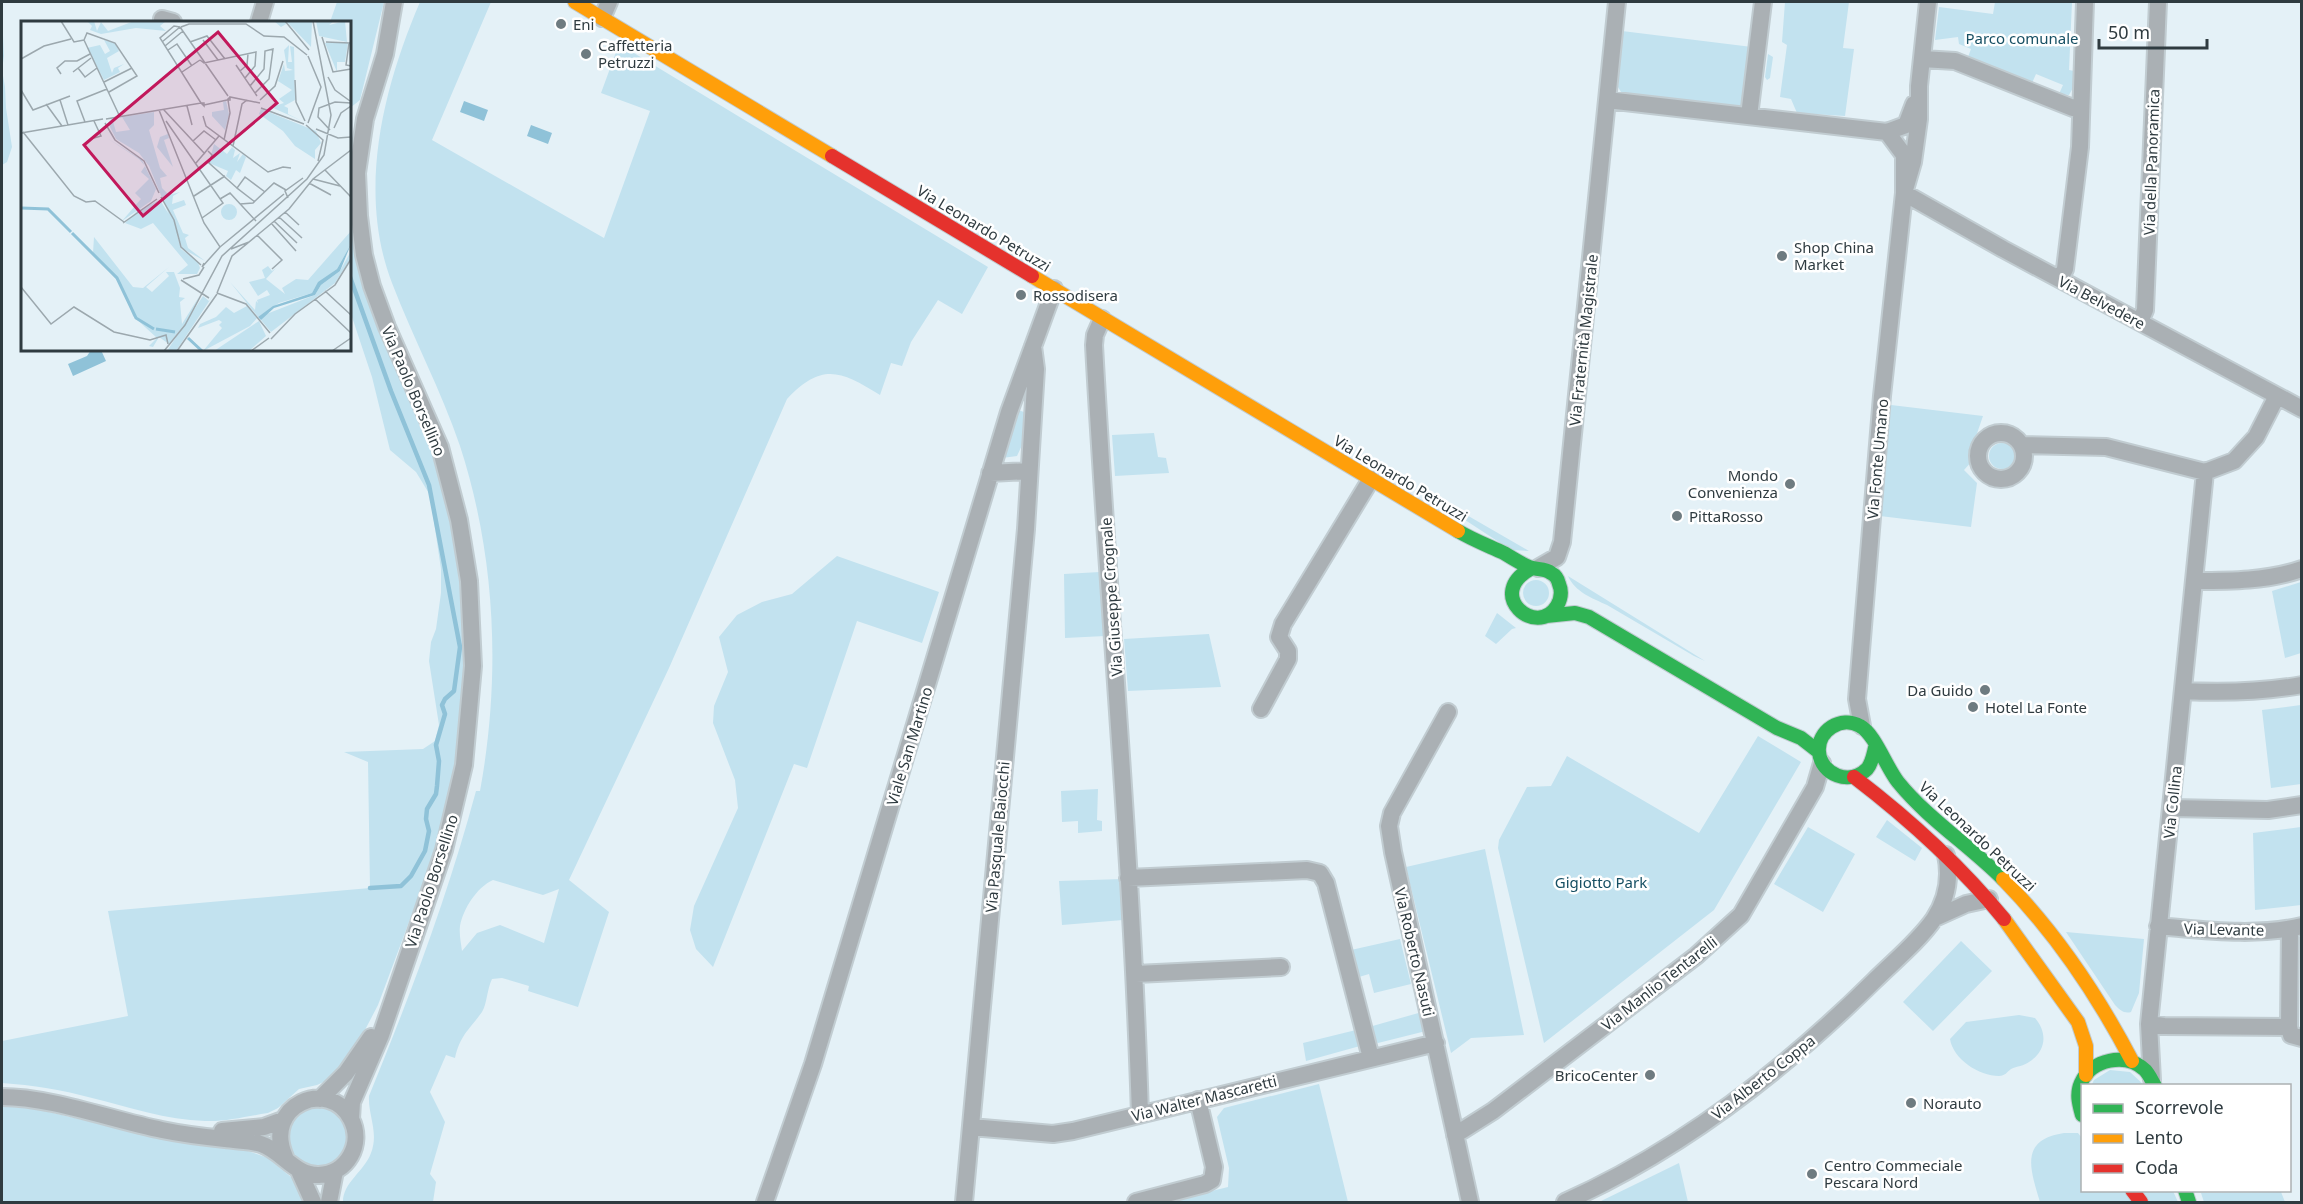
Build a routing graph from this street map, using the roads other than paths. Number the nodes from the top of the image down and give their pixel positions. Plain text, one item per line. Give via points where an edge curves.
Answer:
1 (265, 2) edge
2 (394, 2) edge
3 (405, 2) edge
4 (575, 2) edge
5 (609, 2) edge
6 (1617, 2) edge
7 (1763, 2) edge
8 (1928, 2) edge
9 (2085, 2) edge
10 (2158, 2) edge
11 (602, 18) junction
12 (259, 21) edge
13 (384, 54) junction
14 (1922, 59) junction
15 (1919, 86) junction
16 (1607, 100) junction
17 (2081, 109) junction
18 (1749, 116) junction
19 (1887, 132) junction
20 (356, 139) edge
21 (1904, 193) junction
22 (2060, 279) junction
23 (1054, 289) junction
24 (1102, 319) junction
25 (2140, 322) junction
26 (1033, 344) junction
27 (1015, 393) junction
28 (2277, 396) junction
29 (1034, 400) junction
30 (2301, 409) edge
31 (2022, 446) dead end
32 (1029, 471) junction
33 (2205, 472) junction
34 (990, 473) junction
35 (1371, 479) junction
36 (1469, 538) junction
37 (1535, 568) junction
38 (2301, 569) edge
39 (1507, 576) junction
40 (2195, 581) junction
41 (1561, 587) junction
42 (1546, 616) junction
43 (2301, 685) edge
44 (2184, 691) junction
45 (1261, 709) dead end
46 (1448, 712) dead end
47 (1862, 726) junction
48 (1816, 728) junction
49 (1875, 747) junction
50 (1821, 758) junction
51 (1835, 775) junction
52 (1854, 777) junction
53 (1815, 787) junction
54 (2301, 805) edge
55 (2172, 808) junction
56 (1946, 853) junction
57 (1128, 878) junction
58 (1989, 899) junction
59 (1935, 918) junction
60 (2158, 926) junction
61 (2296, 928) edge
62 (1281, 967) dead end
63 (1136, 974) junction
64 (388, 1007) junction
65 (2148, 1027) junction
66 (2295, 1033) edge
67 (2120, 1037) junction
68 (1436, 1043) junction
69 (1371, 1058) junction
70 (2134, 1062) junction
71 (2086, 1075) junction
72 (2154, 1083) edge
73 (2082, 1084) edge
74 (2081, 1086) edge
75 (2, 1097) edge
76 (320, 1099) junction
77 (1198, 1100) junction
78 (2081, 1112) edge
79 (1140, 1115) junction
80 (351, 1119) junction
81 (283, 1120) junction
82 (971, 1127) junction
83 (191, 1133) junction
84 (1455, 1135) junction
85 (285, 1158) junction
86 (299, 1171) junction
87 (335, 1172) junction
88 (313, 1203) edge
89 (329, 1203) edge
90 (765, 1203) edge
91 (964, 1203) edge
92 (1136, 1203) edge
93 (1470, 1203) edge
94 (1565, 1203) edge

1 - 12 street
2 - 13 street, Via Paolo Borsellino
3 - 13 street, Via Paolo Borsellino
4 - 11 main road, Via Leonardo Petruzzi
5 - 11 street
6 - 16 street, Via Fraternità Magistrale
7 - 18 street
8 - 14 street, Via Fonte Umano
9 - 17 street
10 - 25 street, Via della Panoramica via 2145,309
11 - 23 main road, Via Leonardo Petruzzi
13 - 20 street, Via Paolo Borsellino
14 - 15 street, Via Fonte Umano
14 - 17 street via 1955,61
15 - 19 street, Via Fonte Umano via 1906,125
15 - 21 street, Via Fonte Umano via 1913,162
16 - 18 street
16 - 37 street, Via Fraternità Magistrale via 1562,542 1557,557
17 - 22 street via 2065,269
18 - 19 street
19 - 21 street, Via Fonte Umano via 1904,155
20 - 64 street, Via Paolo Borsellino via 359,216 372,286 440,447 456,509 469,581 473,666 464,765 444,850
21 - 22 street, Via Belvedere
21 - 47 street, Via Fonte Umano via 1859,674
22 - 25 street, Via Belvedere
23 - 24 main road, Via Leonardo Petruzzi
23 - 26 street, Viale San Martino
24 - 35 main road, Via Leonardo Petruzzi
24 - 57 street, Via Giuseppe Crognale via 1095,335 1095,356
25 - 28 street, Via Belvedere
26 - 27 street, Viale San Martino
26 - 29 street, Via Pasquale Baiocchi
27 - 29 street
27 - 34 street, Viale San Martino
28 - 30 street, Via Belvedere
28 - 33 street via 2256,437 2234,461
29 - 32 street, Via Pasquale Baiocchi
31 - 33 street via 2106,447
32 - 34 street
32 - 82 street, Via Pasquale Baiocchi
33 - 40 street, Via Collina
34 - 90 street, Viale San Martino via 813,1064
35 - 36 main road, Via Leonardo Petruzzi
35 - 45 street via 1283,624 1279,637 1288,651 1288,659
36 - 37 main road, Via Leonardo Petruzzi
36 - 39 main road, Via Leonardo Petruzzi
37 - 39 main road
37 - 41 main road via 1552,573
38 - 40 street via 2236,581
39 - 42 main road via 1520,612 1537,618
40 - 44 street, Via Collina
41 - 42 main road via 1560,601
41 - 48 main road via 1783,719
42 - 50 main road via 1575,613 1589,617 1777,728 1806,741
43 - 44 street via 2268,691
44 - 55 street, Via Collina
46 - 68 street, Via Roberto Nasuti via 1395,805 1389,826
47 - 48 main road via 1844,722
47 - 49 main road
48 - 50 main road
49 - 52 main road via 1868,769
49 - 67 main road, Via Leonardo Petruzzi via 1914,801 1999,876 2046,927 2077,967
50 - 51 main road
50 - 53 street, Via Manlio Tentarelli
51 - 52 main road
51 - 53 street, Via Manlio Tentarelli
52 - 56 main road, Via Leonardo Petruzzi
53 - 84 street, Via Manlio Tentarelli via 1742,915 1696,956 1493,1111
54 - 55 street via 2268,810
55 - 60 street, Via Collina
56 - 58 main road, Via Leonardo Petruzzi
56 - 59 street, Via Alberto Coppa via 1949,883
57 - 63 street, Via Giuseppe Crognale
57 - 69 street via 1307,870 1320,873 1326,883
58 - 59 street, Via Alberto Coppa
58 - 67 main road, Via Leonardo Petruzzi via 2010,908 2029,925 2107,1029
58 - 71 main road, Via Leonardo Petruzzi via 2075,1017 2087,1052
59 - 94 street, Via Alberto Coppa via 1854,1001 1787,1062 1684,1137
60 - 61 street, Via Levante via 2233,932
60 - 65 street, Via Collina
61 - 66 street, Via Levante
62 - 63 street
63 - 79 street, Via Giuseppe Crognale
64 - 76 street, Via Paolo Borsellino via 352,1065
64 - 80 street, Via Paolo Borsellino via 381,1035 352,1102
65 - 66 street
65 - 67 street via 2134,1038
65 - 70 street, Via Collina
65 - 72 street, Via Collina
67 - 70 main road, Via Leonardo Petruzzi
68 - 69 street, Via Walter Mascaretti
68 - 84 street, Via Roberto Nasuti
69 - 77 street, Via Walter Mascaretti
70 - 71 main road via 2107,1060
70 - 72 main road, Via Leonardo Petruzzi
71 - 73 main road, Via Leonardo Petruzzi
74 - 78 main road, Via Leonardo Petruzzi
75 - 83 street via 70,1108 164,1131
76 - 80 street via 338,1105
76 - 81 street via 298,1104
77 - 79 street, Via Walter Mascaretti
77 - 92 street via 1214,1167 1212,1180
79 - 82 street, Via Walter Mascaretti via 1053,1134
80 - 87 street via 355,1128 354,1148 350,1158
81 - 83 street via 264,1127
81 - 85 street via 279,1133
82 - 91 street, Via Pasquale Baiocchi
83 - 85 street via 260,1143
84 - 93 street, Via Roberto Nasuti
85 - 86 street
86 - 87 street via 317,1175
86 - 88 street
87 - 89 street

